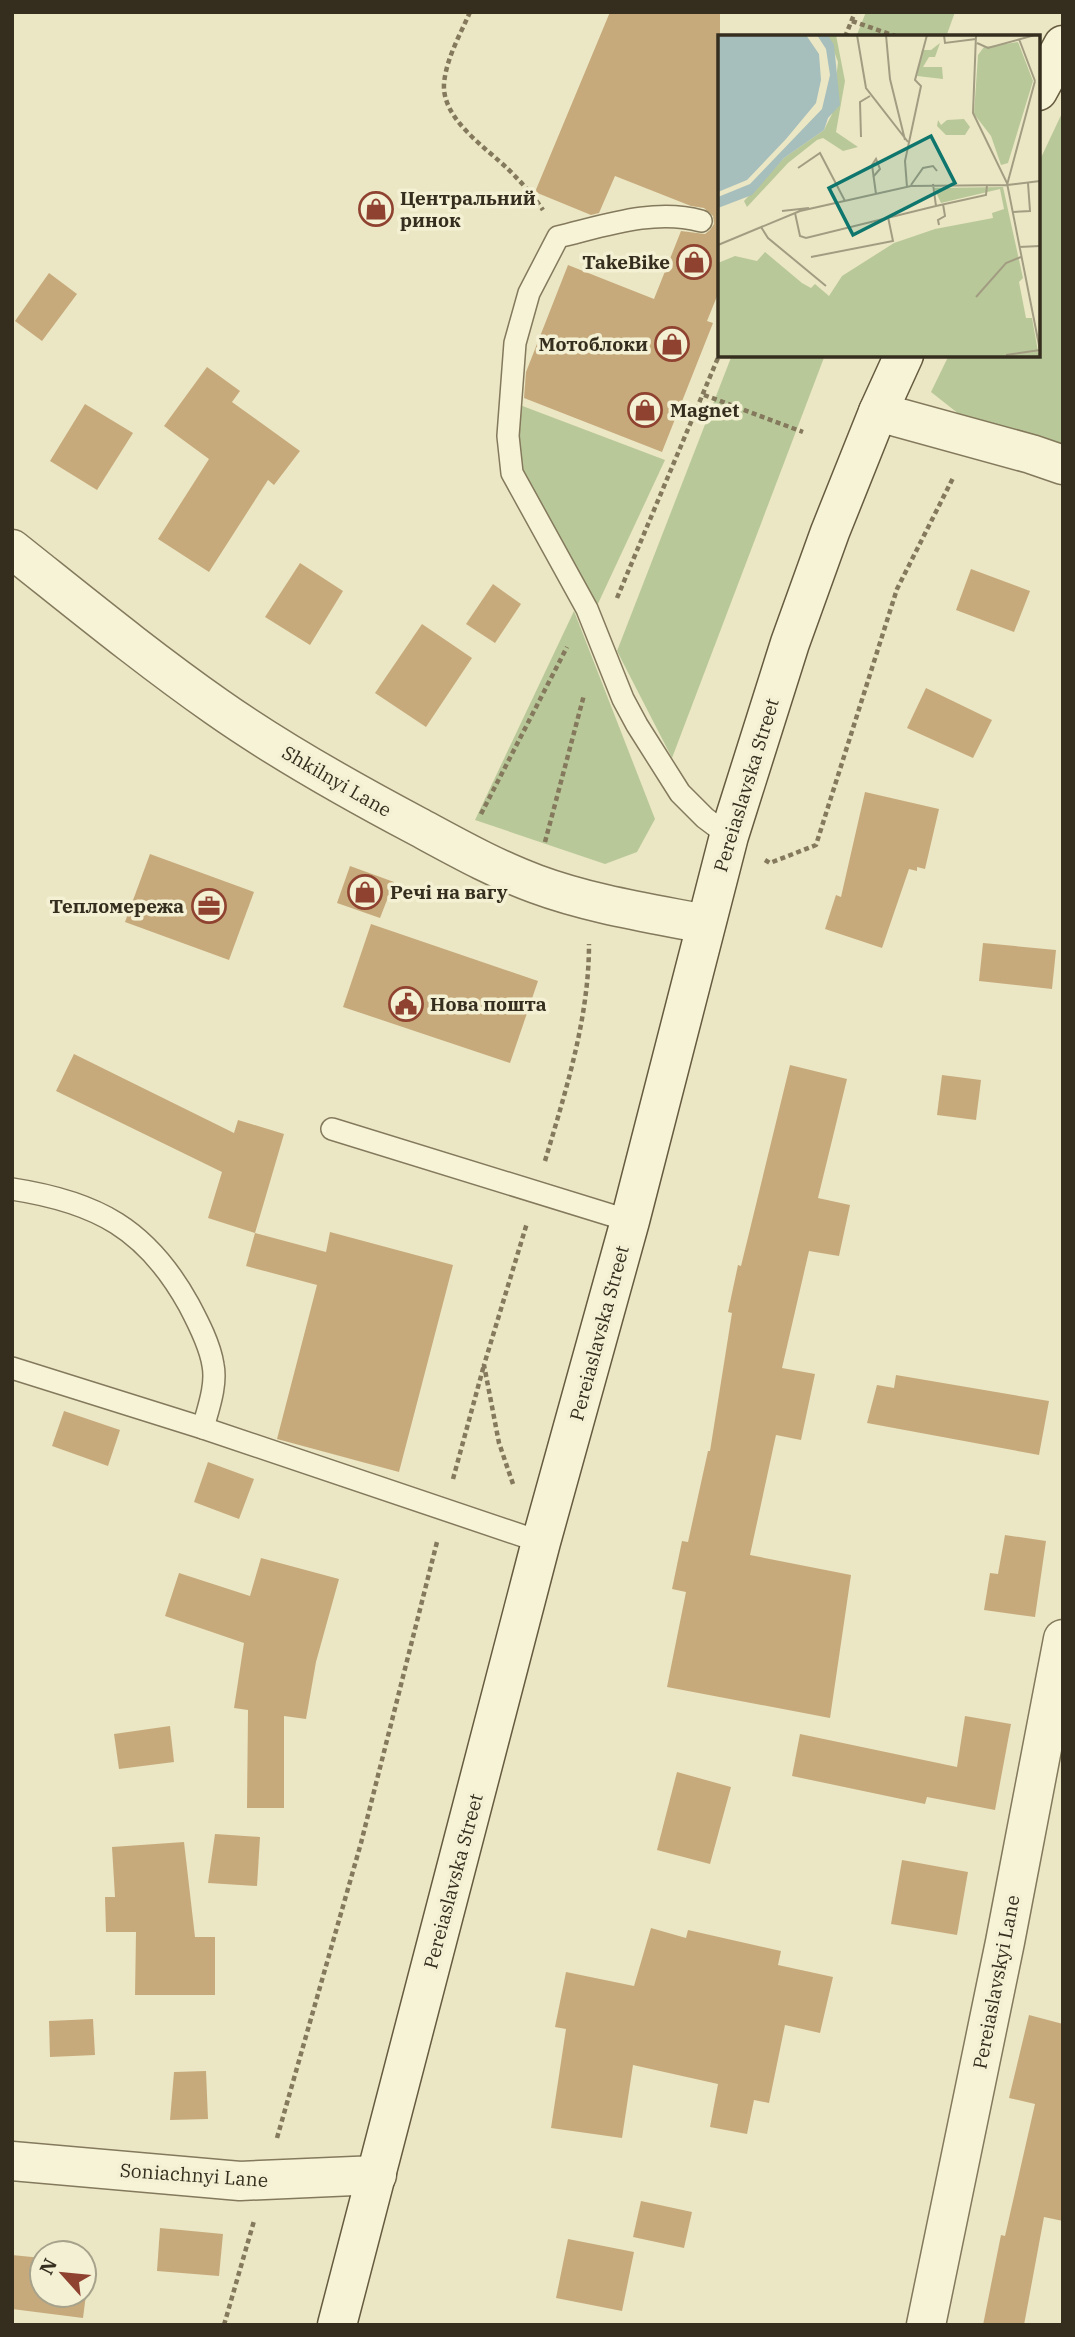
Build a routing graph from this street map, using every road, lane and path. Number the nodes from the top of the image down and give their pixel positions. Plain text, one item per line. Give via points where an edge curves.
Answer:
1 (470, 12) edge
2 (855, 12) edge
3 (852, 21) junction
4 (846, 35) edge
5 (892, 35) edge
6 (1063, 45) edge
7 (1040, 87) edge
8 (701, 221) dead end
9 (558, 237) junction
10 (903, 357) edge
11 (704, 395) dead end
12 (878, 412) junction
13 (803, 432) dead end
14 (1063, 466) edge
15 (964, 470) dead end
16 (12, 549) edge
17 (587, 609) junction
18 (729, 836) junction
19 (462, 850) junction
20 (705, 924) junction
21 (332, 1129) dead end
22 (12, 1189) edge
23 (630, 1221) junction
24 (484, 1365) dead end
25 (12, 1368) edge
26 (204, 1428) junction
27 (444, 1510) junction
28 (541, 1542) junction
29 (1063, 1639) edge
30 (12, 2161) edge
31 (377, 2175) junction
32 (265, 2180) junction
33 (224, 2325) edge
34 (337, 2325) edge
35 (926, 2325) edge

1 - 9 path via 446,72 448,105 526,187
2 - 3 path
3 - 4 path
3 - 5 path
6 - 7 main road
8 - 9 lane via 670,215 651,217
9 - 17 lane via 529,293 515,343 509,458 519,488
10 - 12 main road, Pereiaslavska Street
11 - 13 path
12 - 14 main road
12 - 18 main road, Pereiaslavska Street via 790,643
15 - 18 path via 954,476 897,589 816,845 770,863
16 - 19 main road, Shkilnyi Lane via 219,709 320,772
17 - 18 lane via 643,736 685,800
17 - 19 path
18 - 20 main road, Pereiaslavska Street
19 - 20 main road, Shkilnyi Lane via 558,892
20 - 23 main road, Pereiaslavska Street
21 - 23 lane
22 - 26 lane via 107,1216 126,1228 169,1273 195,1316 213,1364
23 - 28 main road, Pereiaslavska Street
24 - 27 path
25 - 26 lane
26 - 27 lane
27 - 28 lane
27 - 32 path via 377,1780
28 - 31 main road, Pereiaslavska Street
29 - 35 main road, Pereiaslavskyi Lane
30 - 32 main road, Soniachnyi Lane
31 - 32 main road, Soniachnyi Lane
31 - 34 main road, Pereiaslavska Street
32 - 33 path

